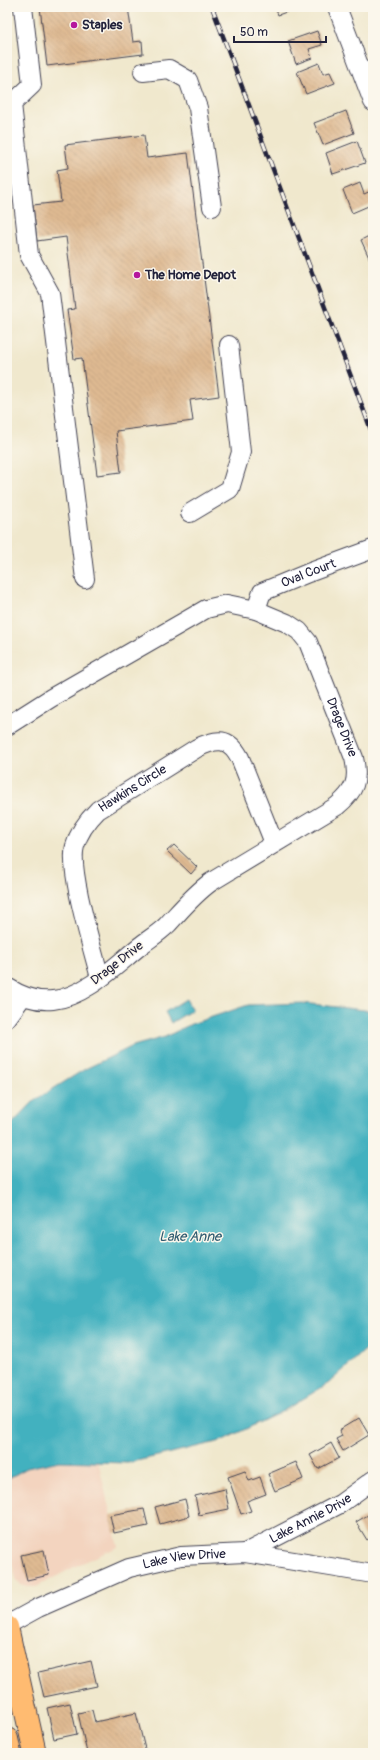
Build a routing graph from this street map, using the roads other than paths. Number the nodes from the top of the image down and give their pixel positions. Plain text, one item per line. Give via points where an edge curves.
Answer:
1 (23, 7) edge
2 (337, 7) edge
3 (143, 72) dead end
4 (373, 102) edge
5 (212, 206) dead end
6 (229, 345) dead end
7 (190, 513) dead end
8 (373, 549) edge
9 (85, 579) dead end
10 (256, 610) junction
11 (7, 726) edge
12 (274, 843) junction
13 (100, 978) junction
14 (7, 987) edge
15 (23, 996) junction
16 (7, 1018) edge
17 (373, 1480) edge
18 (245, 1553) junction
19 (373, 1574) edge
20 (7, 1626) edge
21 (7, 1675) edge
22 (7, 1739) edge
23 (10, 1753) edge
24 (26, 1753) edge
25 (35, 1753) edge

1 - 9 street via 32,85 12,104 15,135 29,255 50,293
2 - 4 street
3 - 5 street via 169,69 188,80 198,108
6 - 7 street via 242,452 230,489
8 - 10 street, Oval Court via 262,592
10 - 11 street, Drage Drive via 227,604 206,609
10 - 12 street, Drage Drive via 287,623 306,637 354,758 357,772 353,788 345,799
12 - 13 street, Drage Drive via 205,886 165,926
12 - 13 street, Hawkins Circle via 240,758 232,746 224,741 211,742 198,748 98,810 88,820 78,838 73,861
13 - 15 street, Drage Drive via 66,998 41,1000
14 - 15 street, Drage Drive
15 - 16 street
17 - 18 street, Lake Annie Drive via 340,1504
18 - 19 street, Lake View Drive
18 - 20 street, Lake View Drive via 182,1556 129,1568 38,1608
20 - 25 main road
21 - 24 main road
22 - 23 main road

